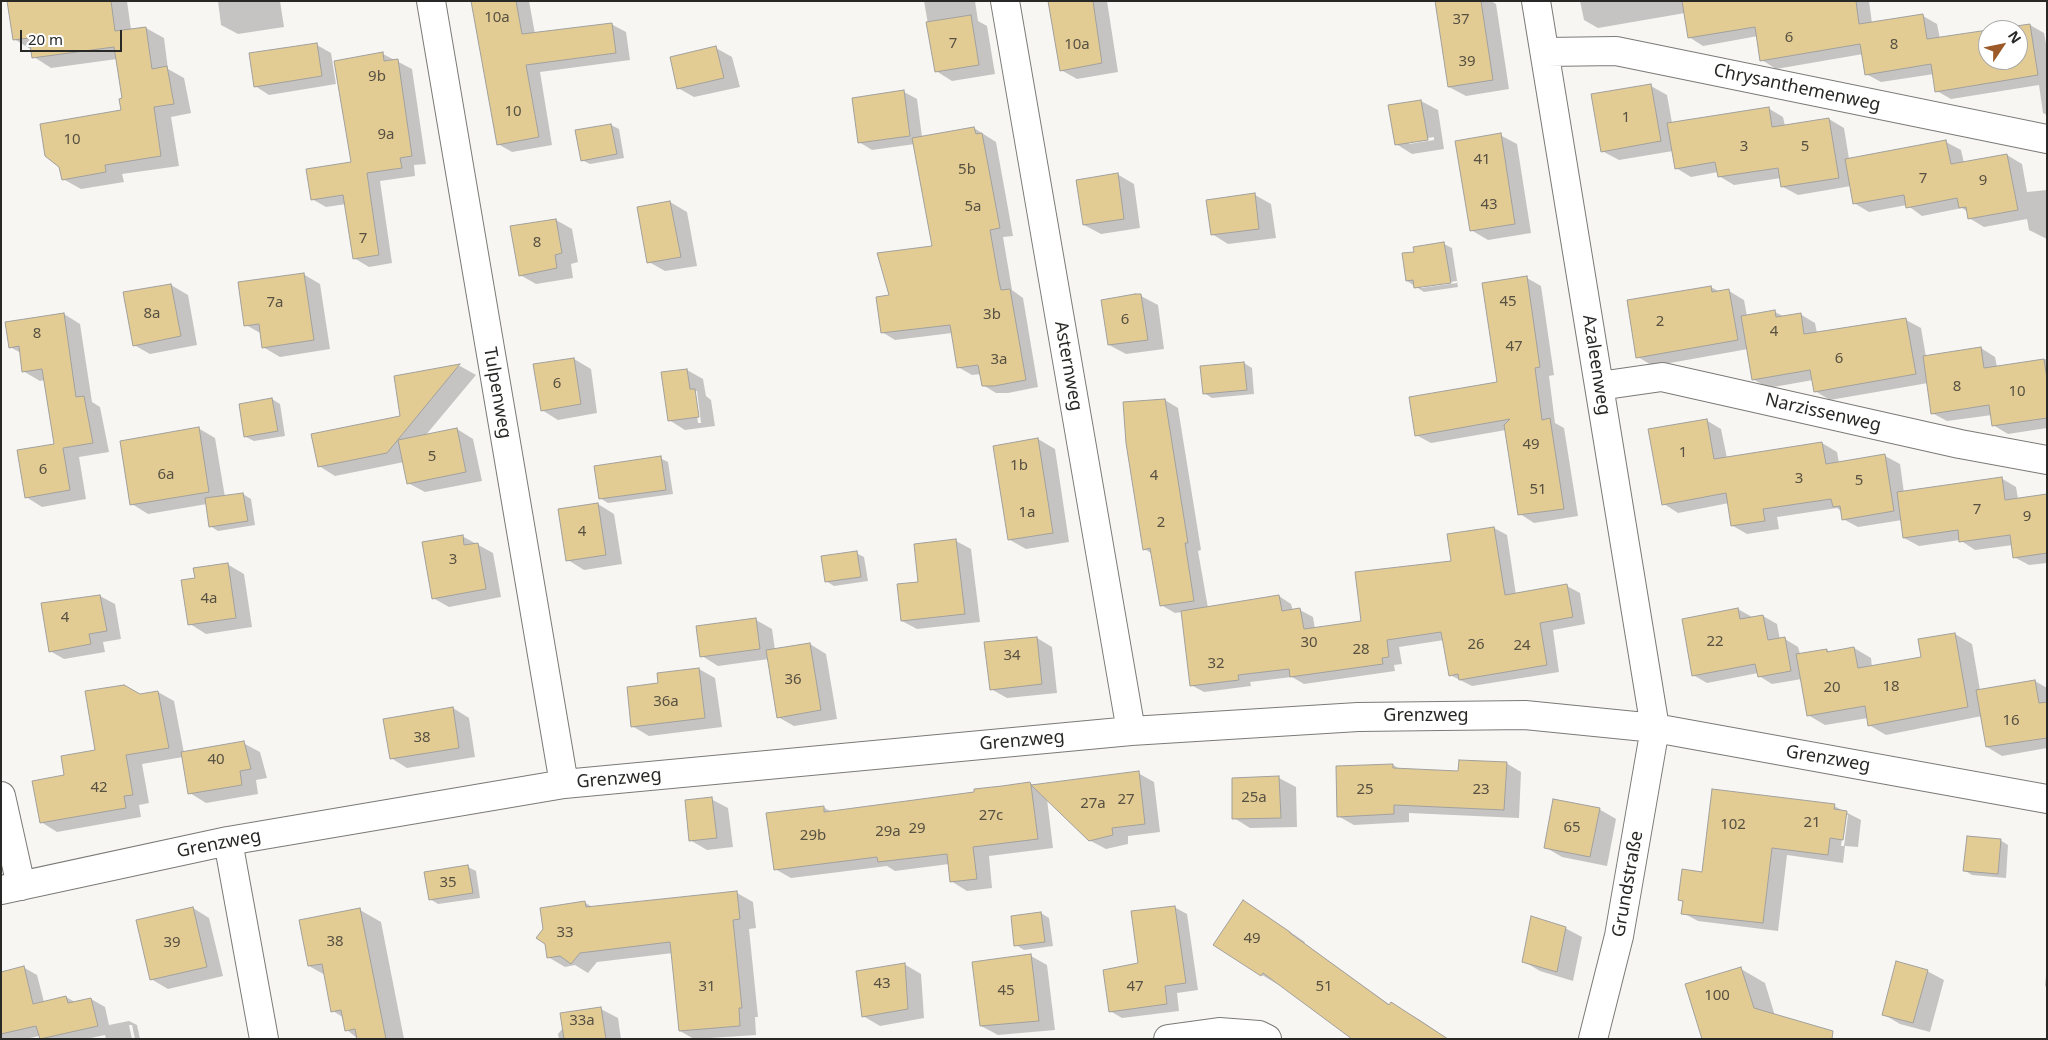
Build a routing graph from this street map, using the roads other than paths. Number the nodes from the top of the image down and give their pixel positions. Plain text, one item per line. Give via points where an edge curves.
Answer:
1 (431, 1) edge
2 (1005, 1) edge
3 (1536, 1) edge
4 (1546, 52) junction
5 (2047, 139) edge
6 (1599, 386) junction
7 (2047, 460) edge
8 (1655, 728) junction
9 (1131, 731) junction
10 (564, 784) junction
11 (1, 796) edge
12 (2047, 799) edge
13 (228, 841) junction
14 (11, 888) edge
15 (264, 1039) edge
16 (1168, 1039) edge
17 (1267, 1039) edge
18 (1593, 1039) edge

1 - 10 street, Tulpenweg
2 - 9 street, Asternweg
3 - 4 street, Azaleenweg
4 - 5 street, Chrysanthemenweg via 1616,51
4 - 6 street, Azaleenweg
6 - 7 street, Narzissenweg via 1662,376 1960,444
6 - 8 street, Azaleenweg
8 - 9 street, Grenzweg via 1525,715 1358,717
8 - 12 street, Grenzweg
8 - 18 street, Grundstraße via 1619,936
9 - 10 street, Grenzweg
10 - 13 street, Grenzweg
11 - 14 street
13 - 14 street, Grenzweg
13 - 15 street
16 - 17 street via 1219,1032 1259,1035

